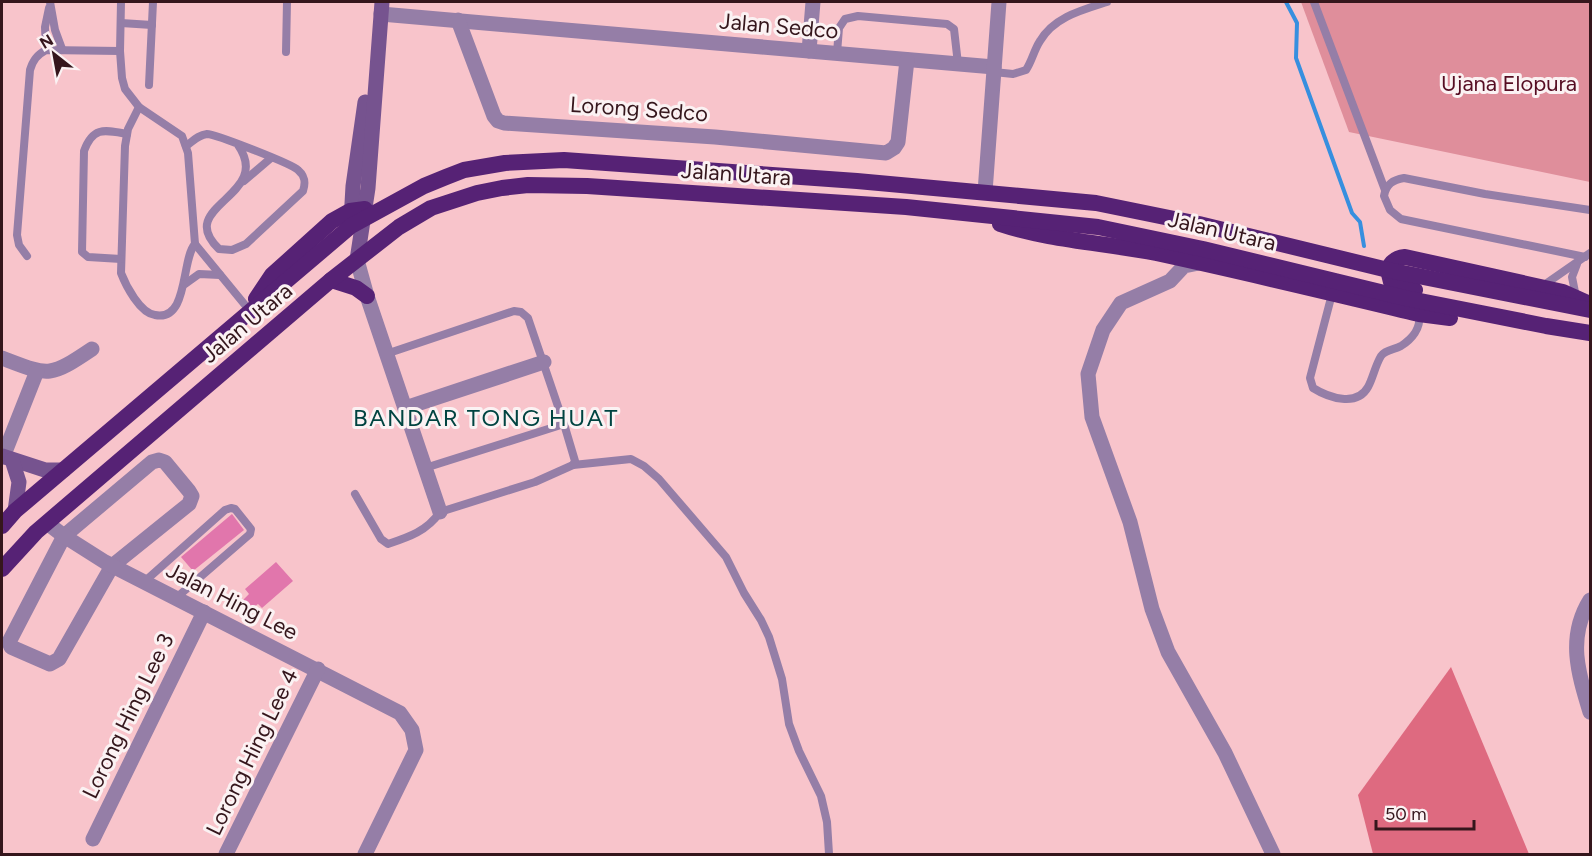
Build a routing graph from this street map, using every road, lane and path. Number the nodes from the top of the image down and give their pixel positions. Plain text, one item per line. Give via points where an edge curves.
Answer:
1 (121, 2) edge
2 (153, 2) edge
3 (287, 2) edge
4 (813, 2) edge
5 (999, 2) edge
6 (1107, 2) edge
7 (1314, 2) edge
8 (50, 4) edge
9 (382, 8) edge
10 (458, 20) junction
11 (121, 23) junction
12 (152, 25) junction
13 (62, 49) junction
14 (46, 50) junction
15 (120, 51) junction
16 (808, 51) junction
17 (286, 52) dead end
18 (837, 53) junction
19 (907, 60) junction
20 (958, 64) junction
21 (994, 70) junction
22 (149, 85) dead end
23 (139, 107) junction
24 (127, 134) junction
25 (238, 145) junction
26 (186, 146) junction
27 (272, 158) junction
28 (241, 184) junction
29 (1385, 190) junction
30 (985, 192) junction
31 (1040, 197) junction
32 (1590, 210) edge
33 (358, 216) junction
34 (195, 244) junction
35 (1588, 255) edge
36 (27, 256) dead end
37 (1201, 256) junction
38 (121, 259) junction
39 (357, 260) junction
40 (1578, 262) junction
41 (1388, 270) junction
42 (220, 275) junction
43 (331, 280) junction
44 (184, 284) junction
45 (1541, 288) junction
46 (1332, 293) junction
47 (367, 296) junction
48 (1583, 301) edge
49 (1590, 310) edge
50 (250, 311) junction
51 (1419, 314) junction
52 (1546, 326) junction
53 (1567, 330) junction
54 (1590, 333) edge
55 (92, 349) dead end
56 (386, 354) junction
57 (2, 358) edge
58 (544, 363) junction
59 (37, 371) junction
60 (405, 408) junction
61 (564, 424) junction
62 (7, 426) edge
63 (5, 458) edge
64 (573, 465) junction
65 (425, 468) junction
66 (64, 470) junction
67 (355, 494) dead end
68 (15, 511) junction
69 (441, 512) junction
70 (47, 523) junction
71 (2, 526) edge
72 (64, 536) junction
73 (112, 566) junction
74 (2, 569) edge
75 (144, 582) junction
76 (176, 598) junction
77 (1590, 600) edge
78 (204, 612) junction
79 (318, 669) junction
80 (1590, 712) edge
81 (93, 839) dead end
82 (226, 855) edge
83 (365, 855) edge
84 (829, 855) edge
85 (1273, 855) edge

1 - 11 lane
2 - 12 lane
3 - 17 lane
4 - 16 street
5 - 21 street
6 - 21 lane via 1054,24 1039,41 1026,70 1013,74
7 - 29 lane
8 - 13 lane
8 - 14 lane
9 - 10 street, Jalan Sedco
9 - 33 main road via 368,84
10 - 16 street, Jalan Sedco
10 - 19 street, Lorong Sedco via 494,116 504,123 715,136 886,153 898,142
11 - 12 lane
11 - 15 lane
12 - 22 lane
13 - 14 lane
13 - 15 lane
14 - 36 lane via 38,55 30,70 17,235
15 - 23 lane via 125,89
16 - 18 street, Jalan Sedco
18 - 19 street, Jalan Sedco
18 - 20 lane via 839,28 845,20 858,16 947,24 954,29
19 - 20 street, Jalan Sedco
20 - 21 street, Jalan Sedco
21 - 30 street
23 - 24 lane
23 - 26 lane via 175,130
24 - 38 lane
24 - 38 lane via 96,132 84,151 82,252 88,257
25 - 26 lane via 205,134
25 - 27 lane
25 - 28 lane via 247,164
26 - 34 lane
27 - 28 lane
27 - 28 lane via 299,171 304,178 303,191 246,244 232,250 219,249 206,230 209,218
29 - 32 lane via 1396,179 1404,178
29 - 35 lane via 1389,210 1401,219
30 - 31 highway, Jalan Utara
30 - 33 highway, Jalan Utara via 564,160 464,170
31 - 37 highway via 1090,212 1196,233 1203,238
31 - 41 highway, Jalan Utara via 1162,216
33 - 39 main road
33 - 50 highway, Jalan Utara via 332,221 272,275
34 - 42 lane
34 - 44 lane via 189,253
35 - 40 lane
37 - 39 highway, Jalan Utara via 1098,227 906,207 528,185 477,193 432,208 399,227
37 - 46 highway
37 - 52 highway, Jalan Utara
37 - 85 street via 1170,281 1121,303 1103,330 1088,374 1092,417 1130,522 1167,652 1225,753
38 - 44 lane via 125,282 150,314 171,313
39 - 43 highway, Jalan Utara
39 - 47 street
40 - 45 lane
40 - 48 lane via 1572,277
41 - 45 highway via 1392,262 1405,257
41 - 49 highway, Jalan Utara
41 - 53 highway via 1391,282 1399,287 1510,309
42 - 44 lane via 199,274
42 - 50 lane
43 - 47 highway
43 - 70 highway, Jalan Utara
45 - 48 highway
46 - 51 highway
46 - 51 lane via 1310,378 1313,388 1330,396 1354,399 1362,394 1381,356 1413,337
47 - 56 street
50 - 66 highway, Jalan Utara
51 - 52 highway via 1494,325
52 - 53 highway, Jalan Utara
53 - 54 highway, Jalan Utara
55 - 59 street via 63,368
56 - 58 lane via 514,311 528,318
56 - 60 street
57 - 59 street
58 - 60 street
58 - 61 lane
59 - 62 street
60 - 65 street
61 - 64 lane
61 - 65 lane
62 - 63 street
63 - 66 main road via 45,470
63 - 68 main road via 19,482
64 - 69 lane via 535,482
64 - 84 lane via 631,459 644,466 659,478 726,557 769,637 782,679 789,723 821,796
65 - 69 street
66 - 68 highway, Jalan Utara
67 - 69 lane via 387,544 432,524
68 - 71 highway, Jalan Utara
70 - 72 street, Jalan Hing Lee
70 - 74 highway, Jalan Utara
72 - 73 street, Jalan Hing Lee
72 - 73 street via 152,462 165,462 192,496 189,504
72 - 73 street via 9,642 11,647 50,664 59,659
73 - 75 street, Jalan Hing Lee
75 - 76 street, Jalan Hing Lee
75 - 76 lane via 225,510 235,509 251,529 250,534
76 - 78 street, Jalan Hing Lee
77 - 80 street via 1579,626 1576,659
78 - 79 street, Jalan Hing Lee
78 - 81 street, Lorong Hing Lee 3
79 - 82 street, Lorong Hing Lee 4
79 - 83 street, Jalan Hing Lee via 400,713 412,730 416,750

